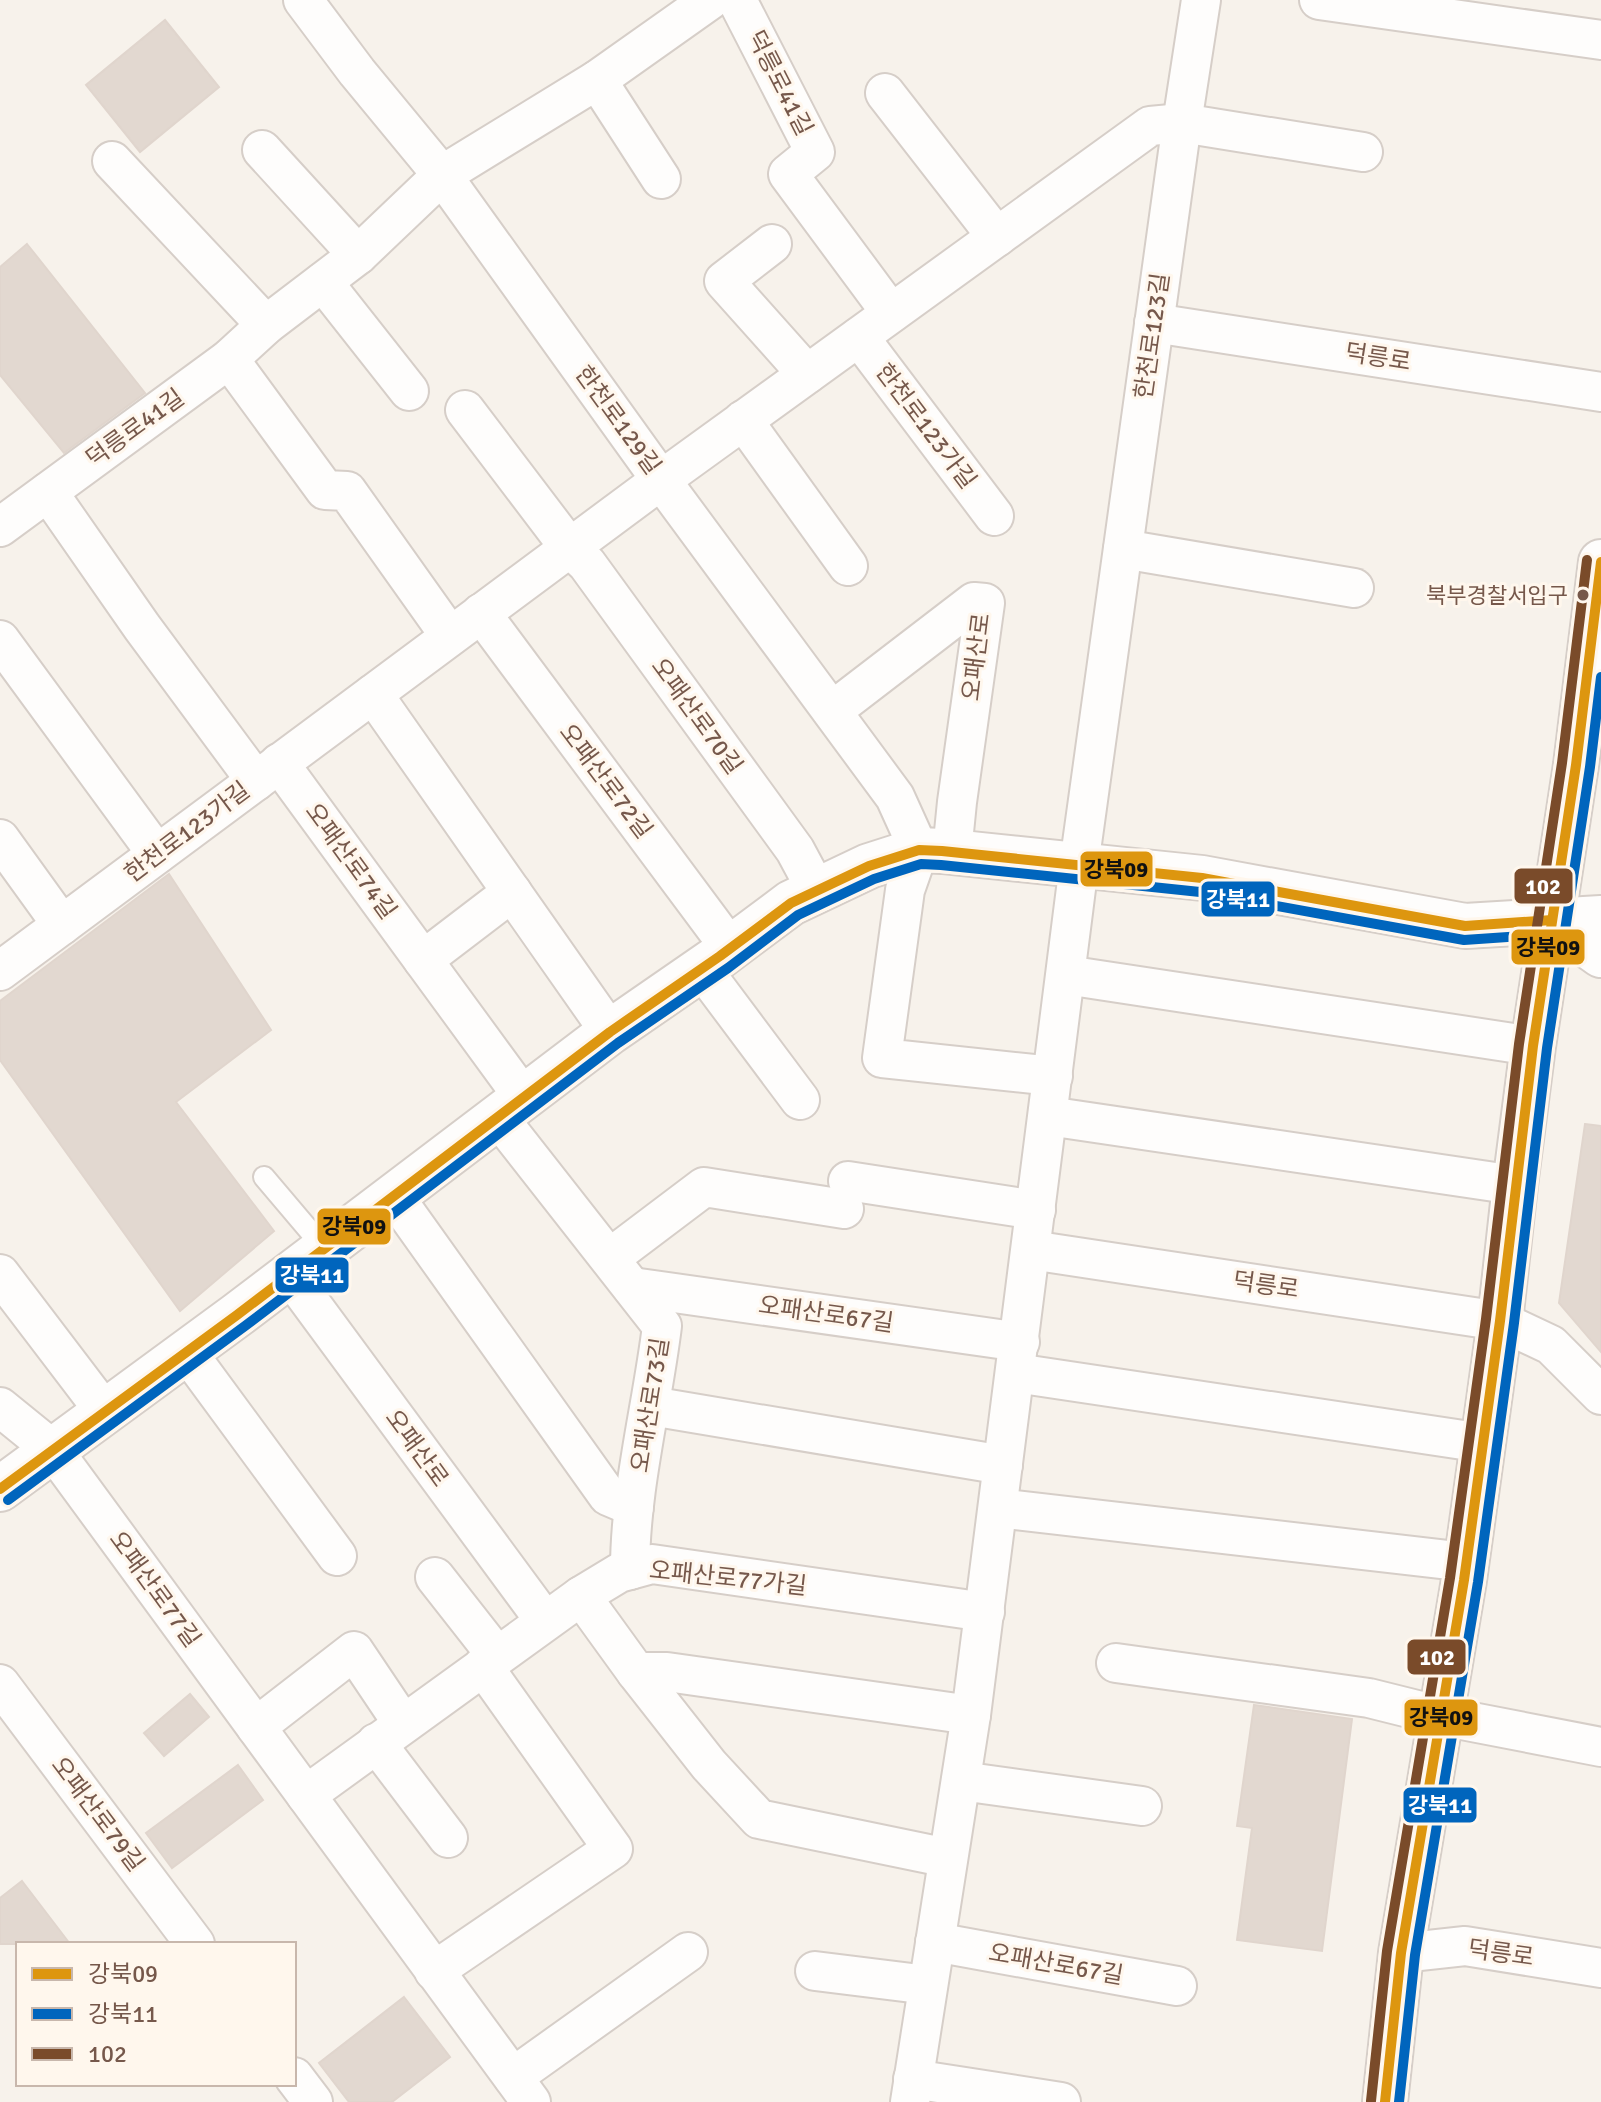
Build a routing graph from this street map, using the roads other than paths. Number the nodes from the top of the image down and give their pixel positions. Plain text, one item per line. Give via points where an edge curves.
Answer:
1 (303, 0) edge
2 (710, 0) edge
3 (737, 0) edge
4 (1201, 0) edge
5 (1319, 0) edge
6 (1601, 40) edge
7 (597, 80) junction
8 (885, 93) dead end
9 (1182, 123) junction
10 (262, 150) dead end
11 (1363, 152) dead end
12 (112, 161) dead end
13 (442, 175) junction
14 (661, 179) dead end
15 (997, 237) junction
16 (772, 244) dead end
17 (358, 255) junction
18 (323, 282) junction
19 (891, 313) junction
20 (1154, 323) junction
21 (266, 325) junction
22 (859, 337) junction
23 (229, 359) junction
24 (807, 374) junction
25 (409, 391) dead end
26 (1601, 392) edge
27 (465, 410) dead end
28 (743, 420) junction
29 (661, 480) junction
30 (48, 492) junction
31 (994, 516) dead end
32 (0, 527) edge
33 (569, 547) junction
34 (1123, 549) junction
35 (1601, 562) edge
36 (848, 566) dead end
37 (1354, 588) dead end
38 (481, 613) junction
39 (450, 636) junction
40 (0, 640) edge
41 (373, 694) junction
42 (832, 711) junction
43 (1589, 767) edge
44 (268, 772) junction
45 (0, 839) edge
46 (935, 851) junction
47 (157, 854) junction
48 (1079, 865) junction
49 (817, 891) junction
50 (1601, 891) edge
51 (512, 892) junction
52 (1601, 918) edge
53 (1552, 920) junction
54 (62, 925) junction
55 (1601, 955) edge
56 (717, 959) junction
57 (423, 960) junction
58 (0, 971) edge
59 (1066, 975) junction
60 (610, 1032) junction
61 (1533, 1046) junction
62 (1053, 1076) junction
63 (800, 1100) dead end
64 (511, 1107) junction
65 (1048, 1116) junction
66 (264, 1177) dead end
67 (1515, 1185) junction
68 (394, 1196) junction
69 (1036, 1210) junction
70 (325, 1249) junction
71 (1031, 1250) junction
72 (621, 1272) junction
73 (0, 1274) edge
74 (290, 1275) junction
75 (1500, 1321) junction
76 (187, 1352) junction
77 (1018, 1358) junction
78 (1601, 1395) edge
79 (651, 1406) junction
80 (0, 1407) edge
81 (105, 1412) junction
82 (1483, 1443) junction
83 (53, 1450) junction
84 (1003, 1465) junction
85 (0, 1489) edge
86 (634, 1507) junction
87 (998, 1508) junction
88 (337, 1556) dead end
89 (1466, 1562) junction
90 (630, 1570) junction
91 (435, 1577) dead end
92 (581, 1596) junction
93 (985, 1612) junction
94 (545, 1621) junction
95 (490, 1661) junction
96 (1116, 1663) dead end
97 (636, 1672) junction
98 (0, 1684) edge
99 (971, 1715) junction
100 (1441, 1716) junction
101 (256, 1727) junction
102 (390, 1734) junction
103 (1601, 1746) edge
104 (961, 1781) junction
105 (306, 1795) junction
106 (1142, 1806) dead end
107 (448, 1838) dead end
108 (948, 1858) junction
109 (194, 1942) edge
110 (935, 1942) junction
111 (688, 1952) dead end
112 (1401, 1953) junction
113 (1601, 1968) edge
114 (434, 1971) junction
115 (815, 1971) dead end
116 (928, 1985) junction
117 (1177, 1986) dead end
118 (296, 2080) edge
119 (522, 2090) edge
120 (912, 2090) edge
121 (313, 2102) edge
122 (1061, 2102) edge
123 (1385, 2102) edge

1 - 13 street, 한천로129길
2 - 7 street, 덕릉로41길
3 - 19 street, 덕릉로41길 via 815,152 788,174
4 - 9 street, 한천로123길
5 - 6 street
7 - 13 street, 덕릉로41길
7 - 14 street
8 - 15 street
9 - 11 street
9 - 15 street, 한천로123가길 via 1150,126
9 - 20 street, 한천로123길
10 - 17 street
12 - 21 street
13 - 17 street, 덕릉로41길
13 - 29 street, 한천로129길
15 - 19 street, 한천로123가길
16 - 24 street via 724,281
17 - 18 street, 덕릉로41길
18 - 21 street, 덕릉로41길
18 - 25 street
19 - 22 street, 한천로123가길
20 - 26 street, 덕릉로
20 - 34 street, 한천로123길
21 - 23 street, 덕릉로41길
22 - 24 street, 한천로123가길
22 - 31 street, 한천로123가길
23 - 30 street, 덕릉로41길
23 - 39 street via 325,490 347,491
24 - 28 street, 한천로123가길
27 - 33 street, 오패산로70길
28 - 29 street, 한천로123가길
28 - 36 street
29 - 33 street, 한천로123가길
29 - 42 street, 한천로129길
30 - 32 street, 덕릉로41길
30 - 44 street, 오패산로74길 via 142,627
33 - 38 street, 한천로123가길
33 - 49 street, 오패산로70길 via 587,564 795,850
34 - 37 street
34 - 48 street, 한천로123길
35 - 43 street
38 - 39 street, 한천로123가길
38 - 56 street, 오패산로72길
39 - 41 street, 한천로123가길
40 - 47 street
41 - 44 street, 한천로123가길
41 - 51 street
42 - 46 street, 한천로129길
42 - 46 street, 오패산로 via 974,602 985,603 957,802
43 - 53 street
44 - 47 street, 한천로123가길
44 - 57 street, 오패산로74길
45 - 54 street
46 - 48 street
46 - 49 street via 869,866
46 - 62 street, 오패산로 via 905,890 882,1058
47 - 54 street, 한천로123가길
48 - 53 street via 1202,878 1465,926
48 - 59 street
49 - 56 street via 791,903
50 - 53 street
51 - 57 street
51 - 60 street
52 - 53 street
53 - 55 street
53 - 61 street
54 - 58 street, 한천로123가길
56 - 60 street
56 - 63 street
57 - 64 street, 오패산로74길
59 - 61 street
59 - 62 street
60 - 64 street
61 - 67 street
62 - 65 street
64 - 68 street
64 - 72 street, 오패산로73길
65 - 67 street
65 - 69 street
66 - 70 lane
67 - 75 street
68 - 70 street
68 - 86 street via 608,1496
69 - 71 street
69 - 72 street via 704,1187
70 - 74 street
71 - 75 street, 덕릉로
71 - 77 street
72 - 77 street, 오패산로67길
72 - 79 street, 오패산로73길 via 662,1326
73 - 81 street
74 - 76 street
74 - 94 street, 오패산로
75 - 78 street, 덕릉로 via 1551,1345
75 - 82 street
76 - 81 street
76 - 88 street
77 - 82 street
77 - 84 street
79 - 84 street
79 - 86 street, 오패산로73길
80 - 83 street, 오패산로77길
81 - 83 street
82 - 89 street
83 - 85 street
83 - 101 street, 오패산로77길
84 - 87 street
86 - 90 street, 오패산로73길
87 - 89 street
87 - 93 street
89 - 100 street
90 - 92 street, 오패산로77가길
90 - 93 street, 오패산로77가길 via 652,1564
91 - 95 street
92 - 94 street, 오패산로77가길
92 - 97 street
93 - 99 street
94 - 95 street, 오패산로77가길
95 - 102 street, 오패산로77가길
95 - 114 street via 613,1849
96 - 100 street via 1369,1698
97 - 99 street
97 - 108 street via 759,1819
98 - 109 street, 오패산로79길
99 - 104 street
100 - 103 street
100 - 112 street
101 - 102 street via 354,1651
101 - 105 street, 오패산로77길
102 - 105 street, 오패산로77가길
102 - 107 street
104 - 106 street
104 - 108 street
105 - 114 street, 오패산로77길
108 - 110 street
110 - 116 street
110 - 117 street, 오패산로67길
111 - 119 street, 오패산로77길
112 - 113 street, 덕릉로 via 1465,1946
112 - 123 street
114 - 119 street, 오패산로77길
115 - 116 street
116 - 120 street
118 - 121 street
120 - 122 street

